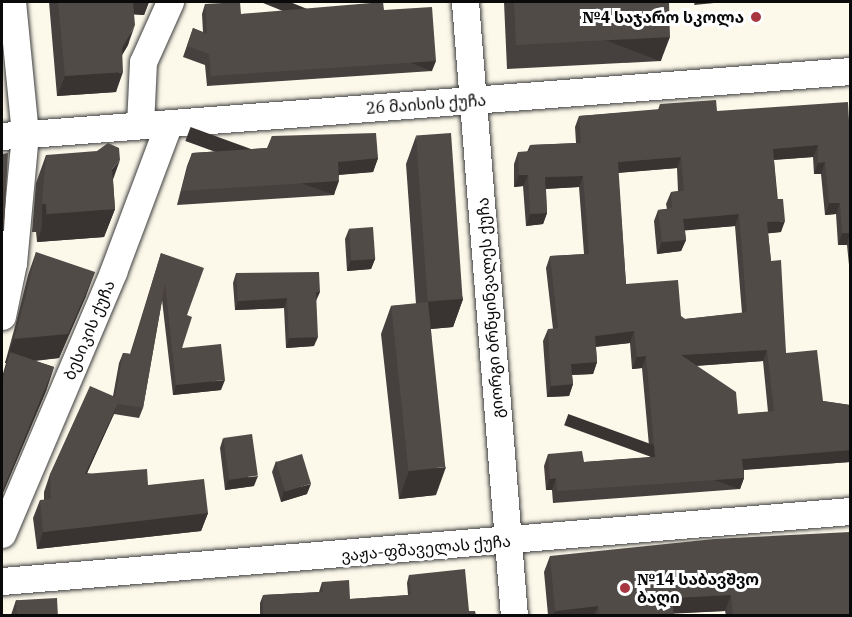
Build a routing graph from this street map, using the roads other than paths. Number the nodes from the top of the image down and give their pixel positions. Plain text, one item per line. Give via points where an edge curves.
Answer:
1 (12, 2) edge
2 (170, 2) edge
3 (465, 2) edge
4 (850, 71) edge
5 (475, 100) junction
6 (169, 123) junction
7 (140, 125) junction
8 (13, 135) edge
9 (2, 316) edge
10 (850, 511) edge
11 (2, 534) edge
12 (508, 541) junction
13 (2, 581) edge
14 (514, 615) edge

1 - 8 street
2 - 7 street via 143,62
3 - 5 street, გიორგი ბრწყინვალეს ქუჩა
4 - 5 street, 26 მაისის ქუჩა
5 - 6 street, 26 მაისის ქუჩა
5 - 12 street, გიორგი ბრწყინვალეს ქუჩა
6 - 7 street, 26 მაისის ქუჩა
6 - 11 street, ბესიკის ქუჩა via 113,272
7 - 8 street, 26 მაისის ქუჩა
8 - 9 street via 13,263
10 - 12 street, ვაჟა-ფშაველას ქუჩა
12 - 13 street, ვაჟა-ფშაველას ქუჩა
12 - 14 street, გიორგი ბრწყინვალეს ქუჩა

